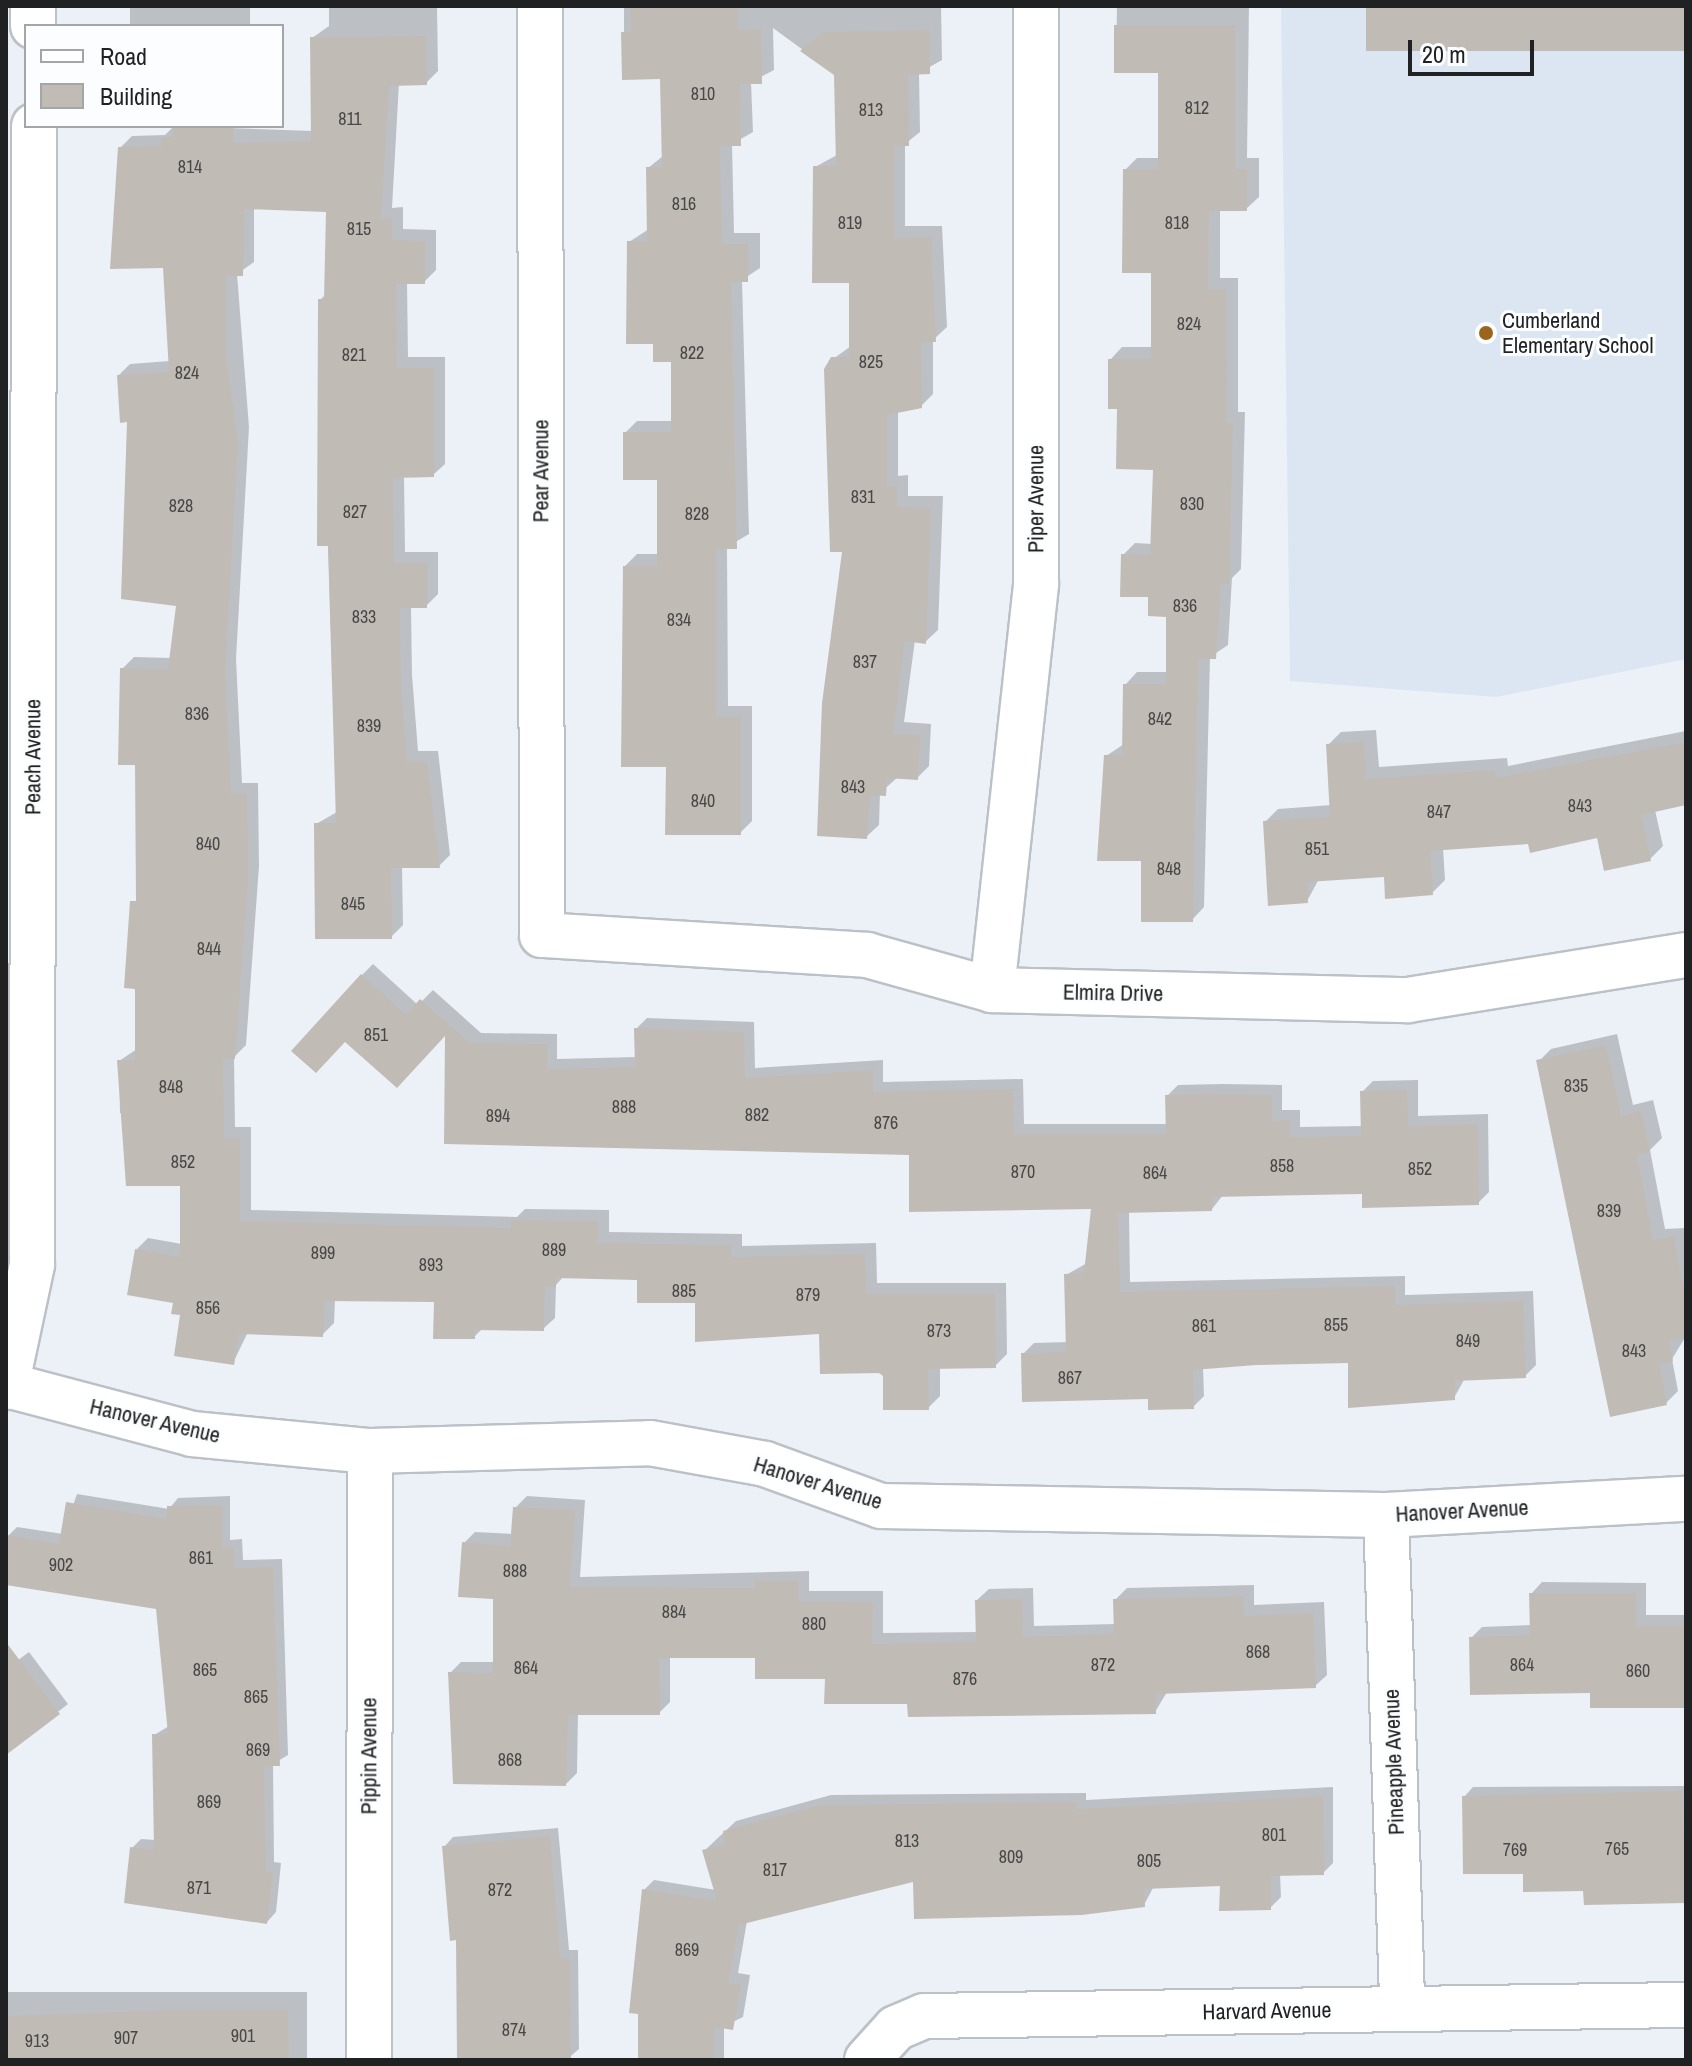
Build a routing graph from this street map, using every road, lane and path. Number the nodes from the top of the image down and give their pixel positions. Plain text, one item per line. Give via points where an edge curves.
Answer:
1 (540, 6) edge
2 (1036, 6) edge
3 (34, 128) edge
4 (21, 220) edge
5 (542, 935) joint
6 (1686, 955) edge
7 (992, 990) junction
8 (7, 1386) edge
9 (370, 1451) junction
10 (1686, 1499) edge
11 (1386, 1515) junction
12 (1686, 2005) edge
13 (1402, 2009) junction
14 (369, 2060) edge
15 (867, 2060) edge

1 - 5 street, Pear Avenue
2 - 7 street, Piper Avenue via 1036,584
3 - 4 street, Peach Avenue
4 - 8 street, Peach Avenue via 32,1265
5 - 7 street, Elmira Drive via 867,955
6 - 7 street, Elmira Drive via 1408,1000
8 - 9 street, Hanover Avenue via 192,1434
9 - 11 street, Hanover Avenue via 650,1443 765,1464 881,1506
9 - 14 street, Pippin Avenue
10 - 11 street, Hanover Avenue
11 - 13 street, Pineapple Avenue
12 - 13 street, Harvard Avenue
13 - 15 street, Harvard Avenue via 924,2016 896,2028

